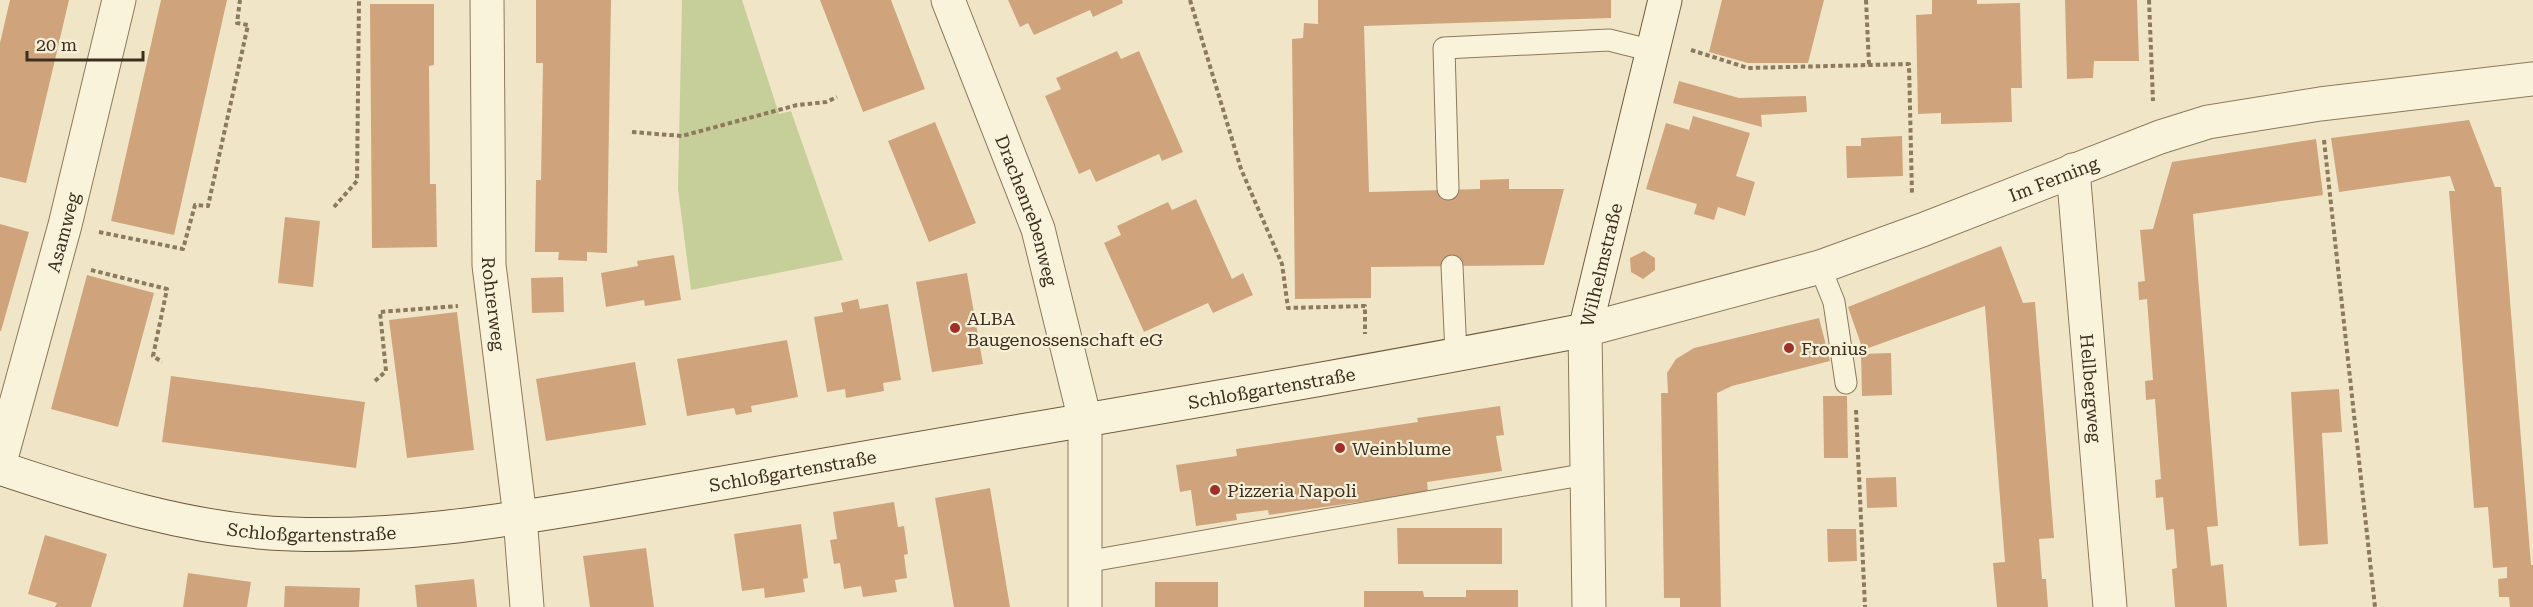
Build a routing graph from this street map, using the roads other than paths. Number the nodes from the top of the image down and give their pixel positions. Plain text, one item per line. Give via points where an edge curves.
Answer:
1 (120, 0) edge
2 (487, 0) edge
3 (948, 0) edge
4 (1665, 0) edge
5 (1654, 45) junction
6 (2533, 79) edge
7 (2073, 170) junction
8 (1448, 189) dead end
9 (1452, 266) dead end
10 (1820, 267) junction
11 (1585, 330) junction
12 (1456, 354) junction
13 (1846, 384) road end
14 (1085, 420) junction
15 (0, 462) edge
16 (0, 468) edge
17 (1587, 474) junction
18 (520, 518) junction
19 (1085, 562) junction
20 (527, 607) edge
21 (1085, 607) edge
22 (1589, 607) edge
23 (2110, 607) edge

1 - 15 street, Asamweg via 65,225
2 - 18 street, Rohrerweg via 489,265
3 - 14 street, Drachenrebenweg via 1038,229
4 - 5 street, Wilhelmstraße
5 - 8 lane via 1610,40 1444,48
5 - 11 street, Wilhelmstraße
6 - 7 street, Im Ferning via 2320,104 2208,122
7 - 10 street, Im Ferning
7 - 23 street, Hellbergweg
9 - 12 lane
10 - 11 street, Im Ferning
10 - 13 lane via 1834,302
11 - 12 street, Schloßgartenstraße
11 - 17 street, Wilhelmstraße
12 - 14 street, Schloßgartenstraße
14 - 18 street, Schloßgartenstraße
14 - 19 street, Drachenrebenweg
16 - 18 street, Schloßgartenstraße via 121,505 190,521 289,534 383,533
17 - 19 lane
17 - 22 street, Wilhelmstraße
18 - 20 street, Rohrerweg
19 - 21 street, Drachenrebenweg

